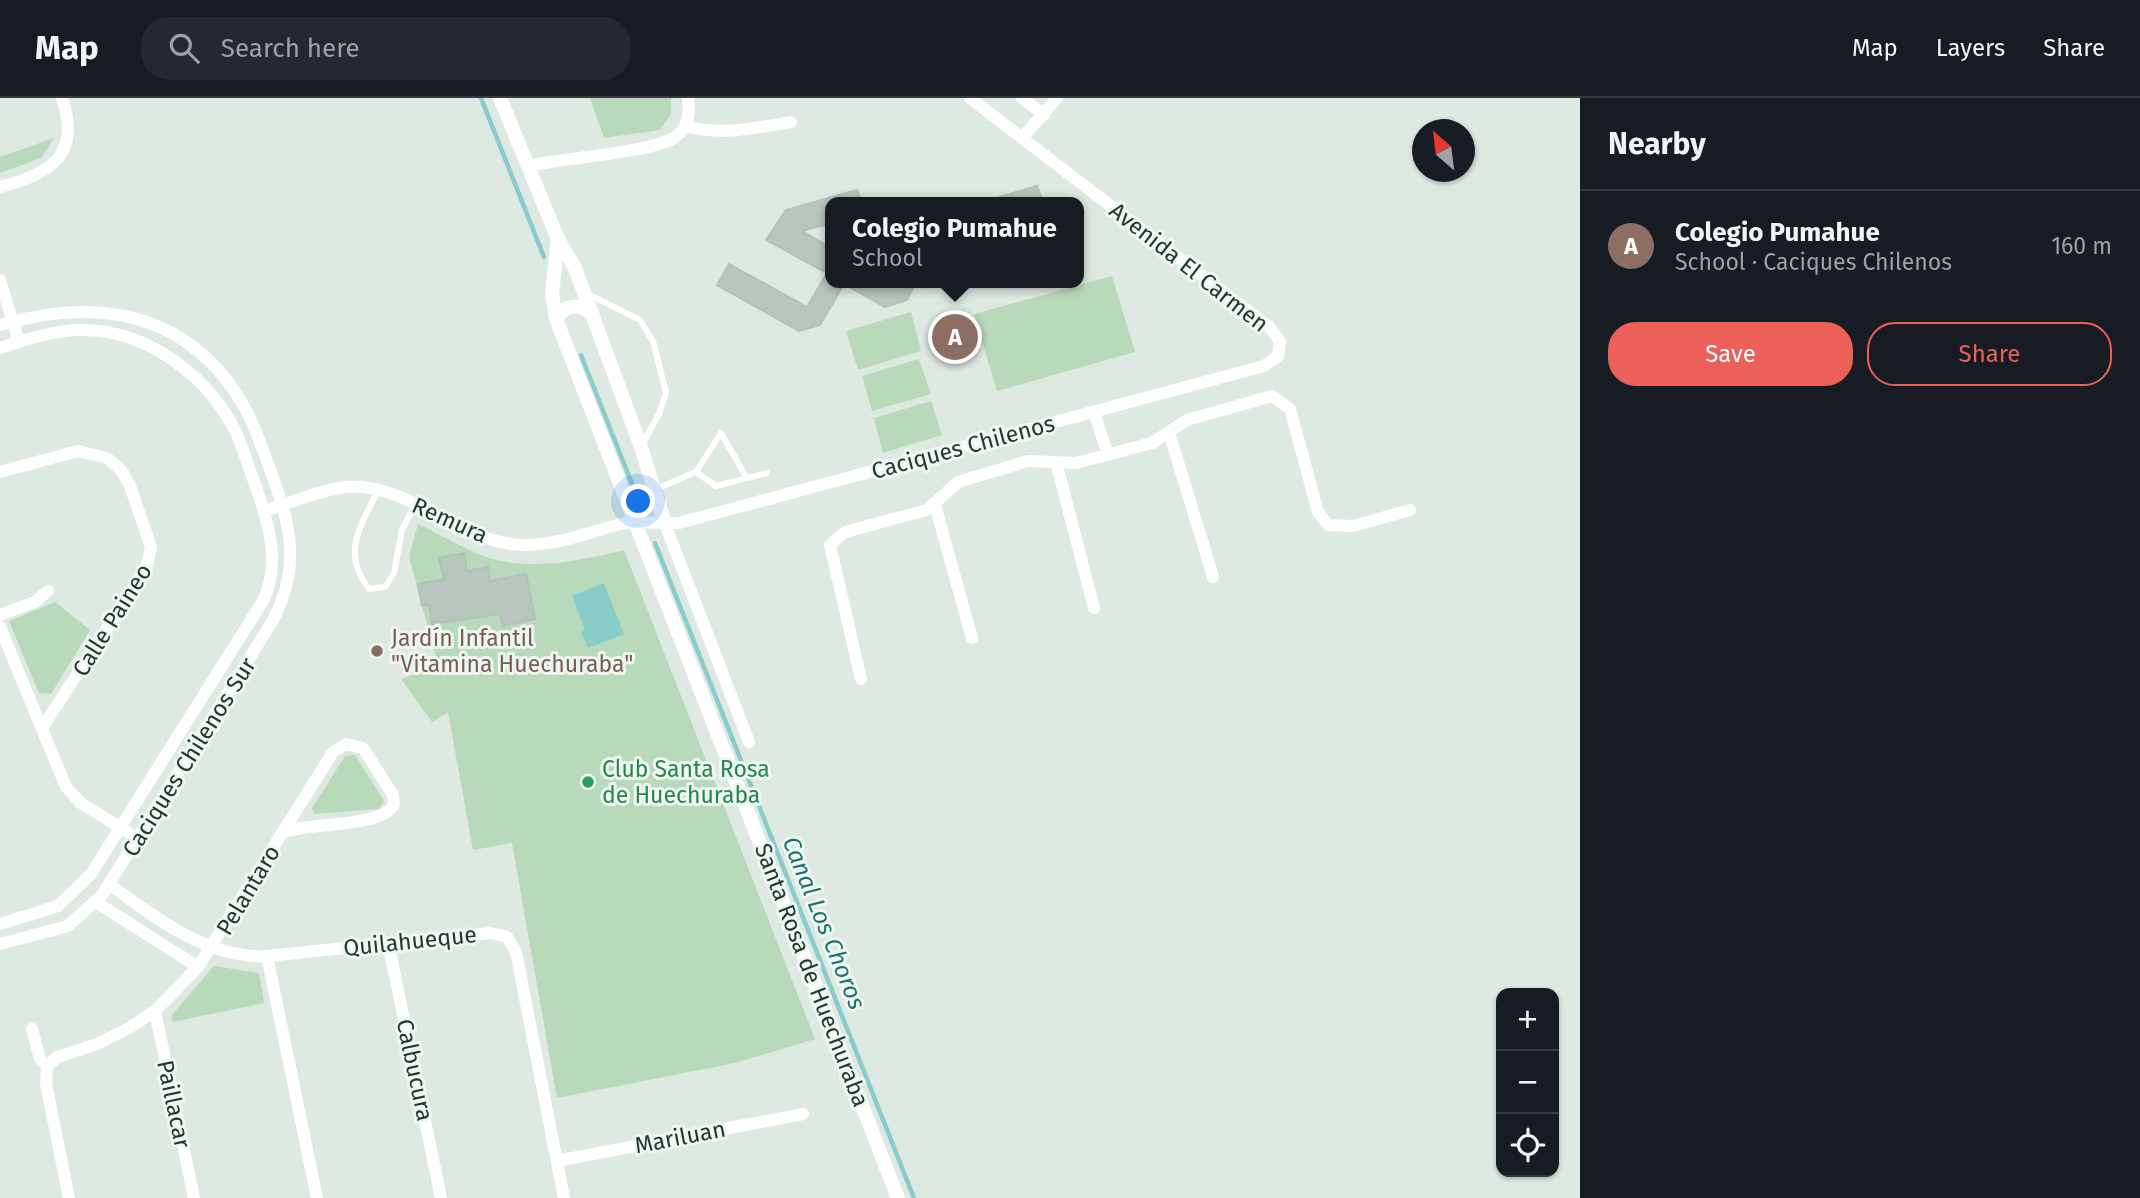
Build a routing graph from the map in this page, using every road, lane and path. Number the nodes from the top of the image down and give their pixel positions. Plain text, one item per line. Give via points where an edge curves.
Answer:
1 (62, 98) edge
2 (500, 98) edge
3 (688, 98) edge
4 (970, 98) edge
5 (1022, 98) edge
6 (1057, 98) edge
7 (1044, 115) junction
8 (791, 122) dead end
9 (685, 126) junction
10 (1022, 138) junction
11 (527, 166) junction
12 (0, 187) edge
13 (558, 240) junction
14 (0, 281) edge
15 (584, 292) junction
16 (593, 316) junction
17 (556, 319) junction
18 (6, 323) edge
19 (19, 342) junction
20 (0, 348) edge
21 (1281, 349) joint
22 (223, 377) junction
23 (207, 390) junction
24 (1094, 412) junction
25 (1169, 432) junction
26 (641, 447) junction
27 (1108, 455) junction
28 (1056, 463) junction
29 (0, 471) edge
30 (696, 471) junction
31 (767, 472) dead end
32 (746, 477) junction
33 (654, 489) junction
34 (378, 491) junction
35 (283, 505) junction
36 (415, 505) junction
37 (935, 505) junction
38 (1410, 510) dead end
39 (264, 511) junction
40 (637, 523) junction
41 (665, 524) junction
42 (1213, 577) dead end
43 (48, 591) dead end
44 (1094, 608) dead end
45 (0, 615) edge
46 (0, 627) edge
47 (972, 638) dead end
48 (861, 679) dead end
49 (42, 729) junction
50 (749, 742) dead end
51 (122, 830) junction
52 (283, 832) junction
53 (139, 839) junction
54 (110, 885) junction
55 (96, 902) junction
56 (0, 923) edge
57 (388, 942) junction
58 (0, 944) edge
59 (212, 948) junction
60 (267, 956) junction
61 (198, 967) junction
62 (155, 1011) junction
63 (32, 1029) dead end
64 (47, 1066) junction
65 (803, 1114) dead end
66 (557, 1161) junction
67 (69, 1198) edge
68 (194, 1198) edge
69 (317, 1198) edge
70 (441, 1198) edge
71 (564, 1198) edge
72 (898, 1198) edge

1 - 12 street via 68,127 61,155 40,175
2 - 11 street, Santa Rosa de Huechuraba
3 - 9 street via 690,113
4 - 10 street, Avenida El Carmen
5 - 7 street
6 - 7 street
7 - 10 street
8 - 9 street via 730,132
9 - 11 street via 677,136 656,146
10 - 21 street, Avenida El Carmen via 1269,327
11 - 13 street, Santa Rosa de Huechuraba
13 - 15 street, Santa Rosa de Huechuraba
13 - 17 street, Santa Rosa de Huechuraba via 552,294
14 - 18 street
15 - 16 street, Santa Rosa de Huechuraba
15 - 26 lane via 640,320 653,341 666,393
16 - 17 street via 573,306
16 - 26 street, Santa Rosa de Huechuraba
17 - 40 street, Santa Rosa de Huechuraba
18 - 19 street
18 - 22 street, Caciques Chilenos Sur via 77,310 113,312 180,339
19 - 20 street, Caciques Chilenos Sur
19 - 23 street, Caciques Chilenos Sur via 76,330 116,334 169,357
21 - 24 street, Caciques Chilenos via 1272,363 1264,366
22 - 23 street
22 - 35 street, Caciques Chilenos Sur via 254,426
23 - 39 street, Caciques Chilenos Sur via 236,433
24 - 27 street
24 - 41 street, Caciques Chilenos
25 - 27 street via 1152,443
25 - 38 street via 1187,420 1261,397 1279,398 1290,408 1322,520 1336,527 1353,526
25 - 42 street
26 - 33 street, Santa Rosa de Huechuraba
27 - 28 street
28 - 37 street via 1028,461 958,482
28 - 44 street
29 - 49 street, Calle Paineo via 78,451 107,458 127,478 151,547 146,569
30 - 32 lane via 716,486
30 - 32 lane via 721,433
30 - 33 lane
31 - 32 lane
33 - 41 street, Santa Rosa de Huechuraba
34 - 35 street, Remura via 344,488
34 - 36 street, Remura
34 - 36 lane via 353,553 358,576 369,589 385,587 394,573 402,530
35 - 39 street, Remura
35 - 53 street, Caciques Chilenos Sur via 292,556 285,597
36 - 40 street, Remura via 484,538 522,545 558,542
37 - 47 street
37 - 48 street via 919,514 845,532 830,545
39 - 51 street, Caciques Chilenos Sur via 273,558 268,591
40 - 41 street, Caciques Chilenos
40 - 72 street, Santa Rosa de Huechuraba
41 - 50 street, Santa Rosa de Huechuraba
43 - 45 street via 35,602
46 - 49 street
49 - 51 street via 70,793
51 - 53 street
51 - 56 street, Caciques Chilenos Sur via 65,901 39,914
52 - 52 street, Pelantaro via 377,818 390,811 393,795 363,748 351,744 337,748
52 - 59 street, Pelantaro
53 - 54 street, Caciques Chilenos Sur
54 - 55 street, Caciques Chilenos Sur
54 - 59 street, Quilahueque
55 - 58 street, Caciques Chilenos Sur via 61,929
55 - 61 street
57 - 60 street, Quilahueque
57 - 66 street, Quilahueque via 491,933 510,940
57 - 70 street, Calbucura
59 - 60 street, Quilahueque via 241,956
59 - 61 street
60 - 69 street
61 - 62 street
62 - 64 street via 112,1037 57,1057
62 - 68 street, Paillacar
63 - 64 street via 40,1059
64 - 67 street via 46,1084
65 - 66 street, Mariluan
66 - 71 street, Quilahueque

